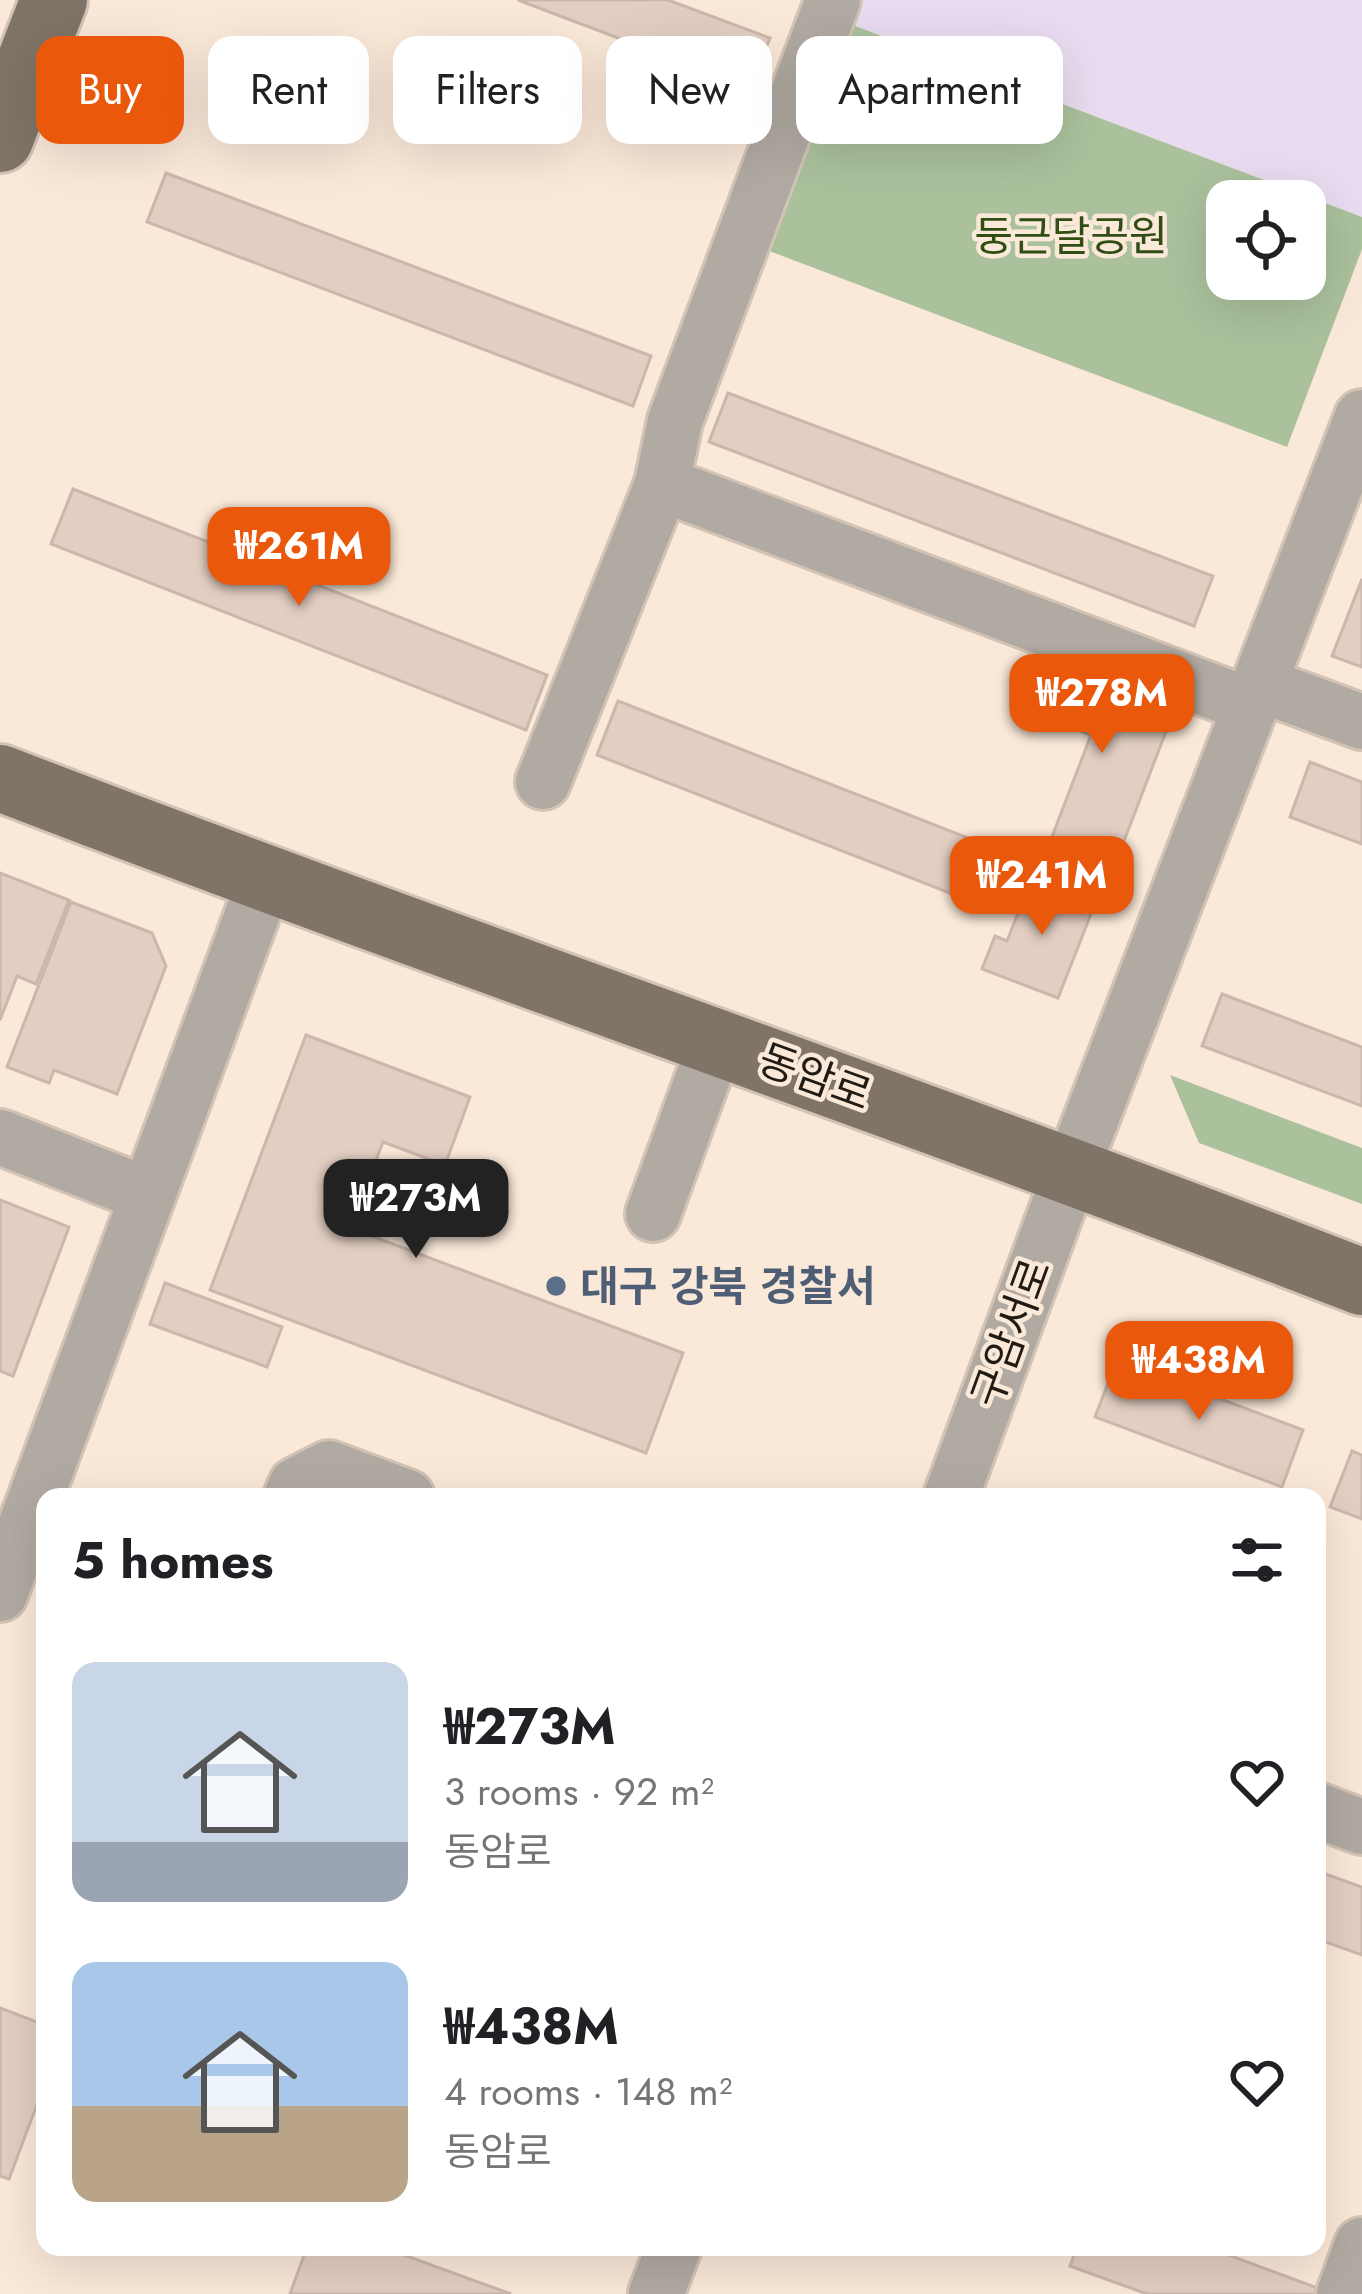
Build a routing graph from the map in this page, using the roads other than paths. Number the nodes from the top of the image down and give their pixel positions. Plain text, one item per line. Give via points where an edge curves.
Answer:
1 (54, 0) edge
2 (833, 0) edge
3 (0, 140) edge
4 (1362, 417) edge
5 (662, 484) junction
6 (1255, 695) junction
7 (1362, 722) edge
8 (0, 778) edge
9 (543, 782) dead end
10 (265, 880) junction
11 (716, 1042) junction
12 (0, 1137) edge
13 (1072, 1169) junction
14 (148, 1195) junction
15 (653, 1214) dead end
16 (1362, 1282) edge
17 (50, 1488) edge
18 (295, 1488) edge
19 (383, 1488) edge
20 (954, 1488) edge
21 (34, 1535) edge
22 (0, 1594) edge
23 (1326, 1813) edge
24 (1362, 1827) edge
25 (1362, 2245) edge
26 (671, 2256) edge
27 (656, 2294) edge
28 (1344, 2294) edge

1 - 3 main road
2 - 5 street via 675,421
4 - 6 street, 구암서로
5 - 6 street
5 - 9 street
6 - 7 street
6 - 13 street, 구암서로
8 - 10 main road, 동암로
10 - 11 main road, 동암로
10 - 14 street
11 - 13 main road, 동암로
11 - 15 street
12 - 14 street
13 - 16 main road, 동암로
13 - 20 street, 구암서로
14 - 17 street
18 - 19 street via 329,1468
21 - 22 street
23 - 24 street
25 - 28 street
26 - 27 street

